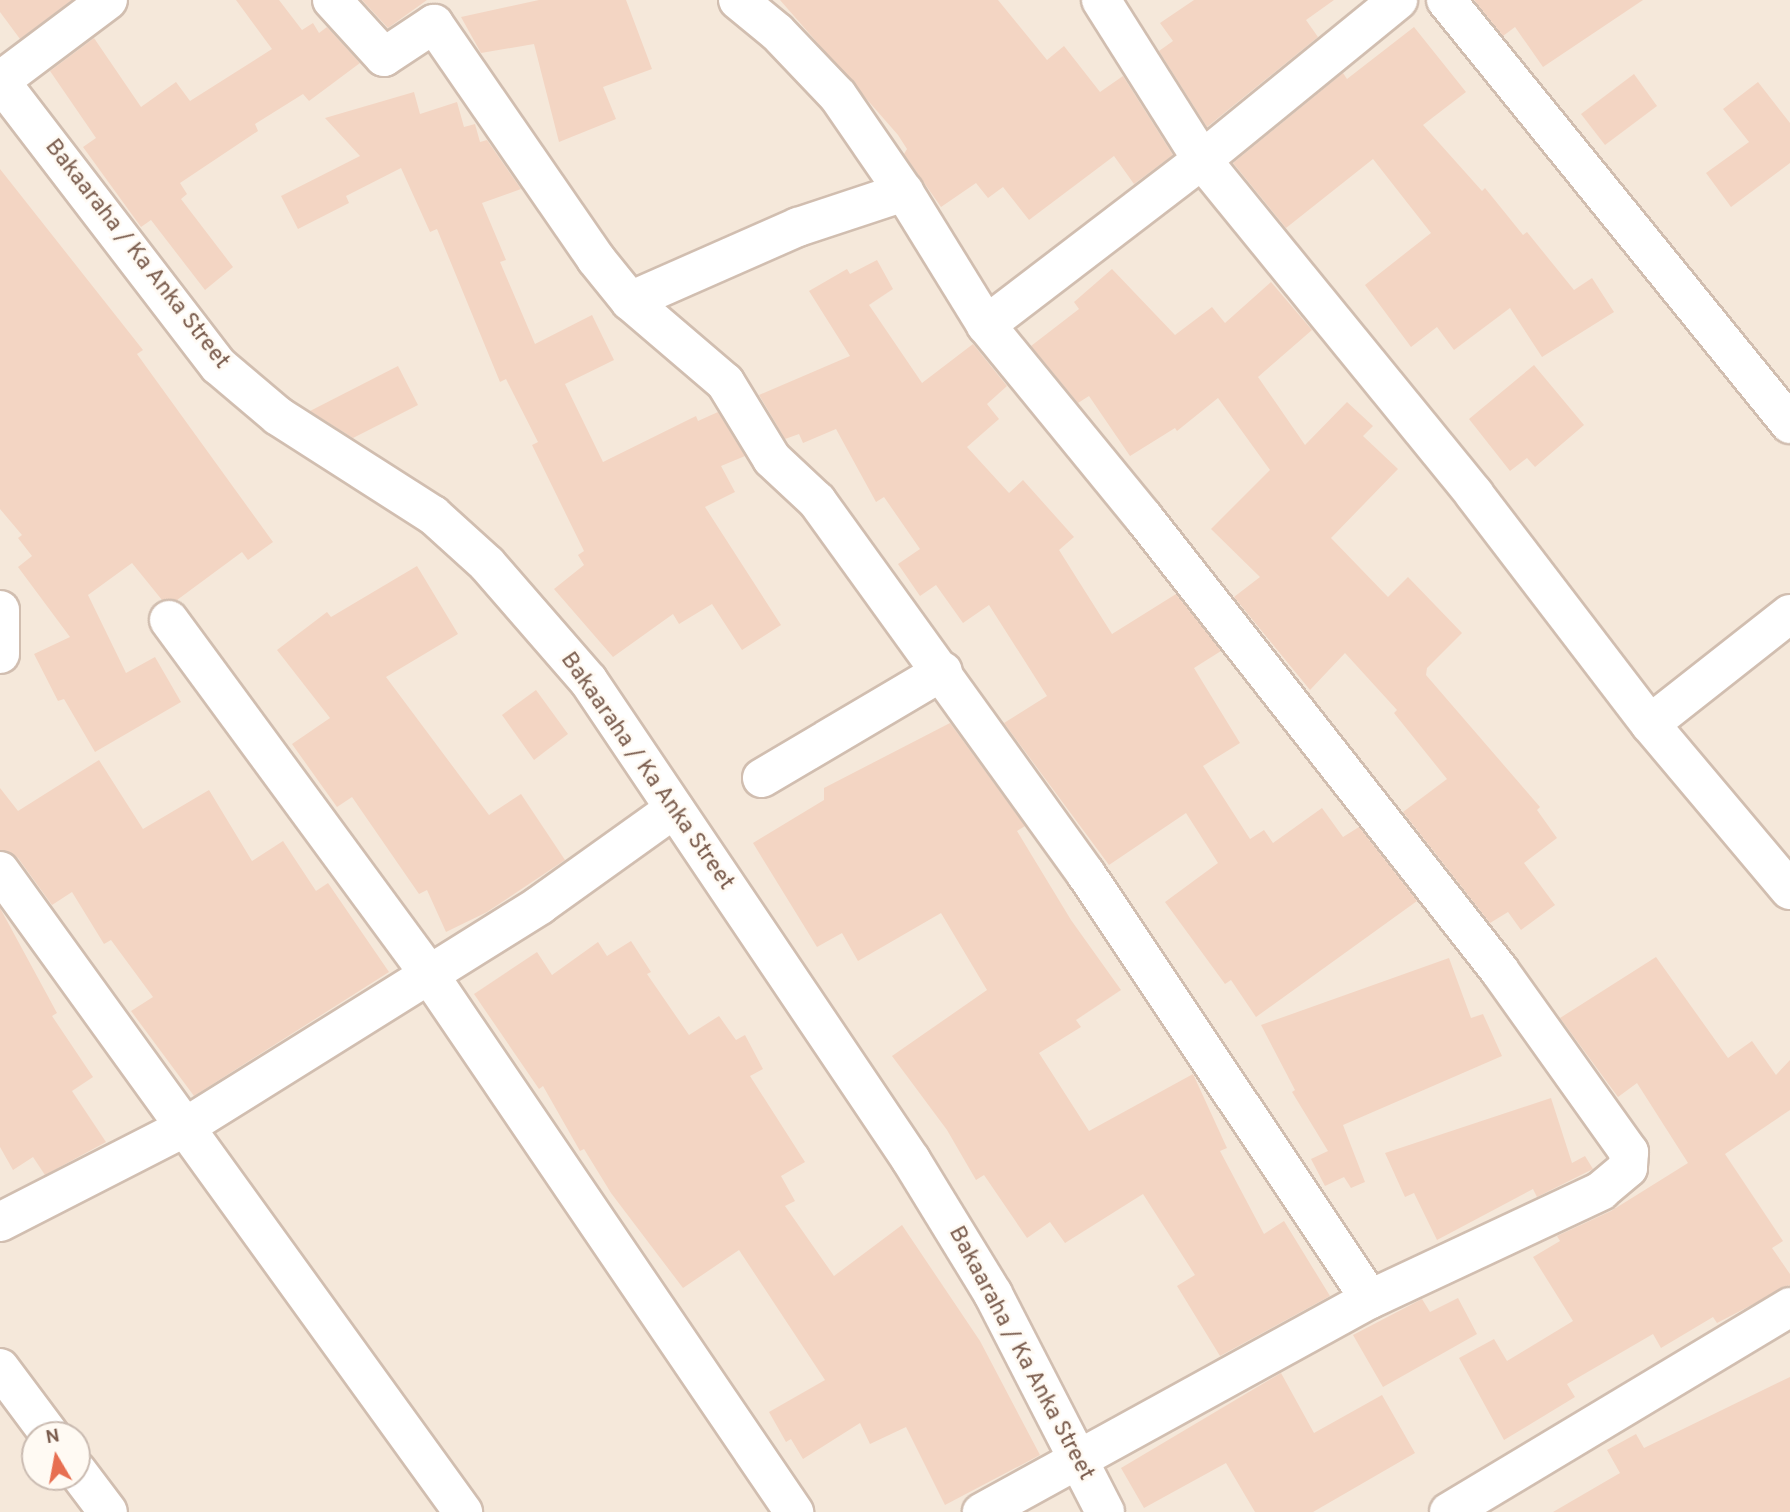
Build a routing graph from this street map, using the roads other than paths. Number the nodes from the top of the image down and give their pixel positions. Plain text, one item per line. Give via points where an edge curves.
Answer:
1 (108, 0) edge
2 (332, 0) edge
3 (738, 0) edge
4 (1101, 0) edge
5 (1398, 0) edge
6 (1446, 0) edge
7 (0, 81) edge
8 (1202, 160) junction
9 (904, 192) junction
10 (630, 301) junction
11 (985, 325) junction
12 (1790, 424) edge
13 (0, 610) edge
14 (1790, 614) edge
15 (169, 620) dead end
16 (0, 654) edge
17 (943, 671) junction
18 (1650, 724) junction
19 (762, 778) dead end
20 (674, 809) junction
21 (0, 871) edge
22 (1790, 890) edge
23 (428, 973) junction
24 (183, 1129) junction
25 (0, 1222) edge
26 (1370, 1299) junction
27 (1790, 1307) edge
28 (0, 1368) edge
29 (40, 1421) edge
30 (1074, 1459) junction
31 (91, 1490) edge
32 (108, 1512) edge
33 (463, 1512) edge
34 (794, 1512) edge
35 (982, 1512) edge
36 (1105, 1512) edge
37 (1449, 1512) edge

1 - 7 street
2 - 10 street via 384,57 434,24
3 - 9 street via 777,32 838,96
4 - 8 street
5 - 8 street
6 - 12 street
7 - 20 street, Bakaaraha / Ka Anka Street via 219,366 278,416 433,514 487,564 589,680
8 - 11 street
8 - 18 street via 1474,494
9 - 10 street via 798,227
9 - 11 street
10 - 17 street via 725,382 772,459 817,501
11 - 26 street via 1144,518 1499,970 1629,1152 1628,1168 1601,1191
13 - 16 street
14 - 18 street
15 - 23 street
17 - 19 street
17 - 26 street via 1086,874
18 - 22 street
20 - 23 street via 540,905
20 - 30 street, Bakaaraha / Ka Anka Street via 925,1182 993,1294
21 - 24 street
23 - 24 street
23 - 34 street
24 - 25 street
24 - 33 street
26 - 30 street
27 - 37 street
28 - 29 street
30 - 35 street
30 - 36 street, Bakaaraha / Ka Anka Street
31 - 32 street

